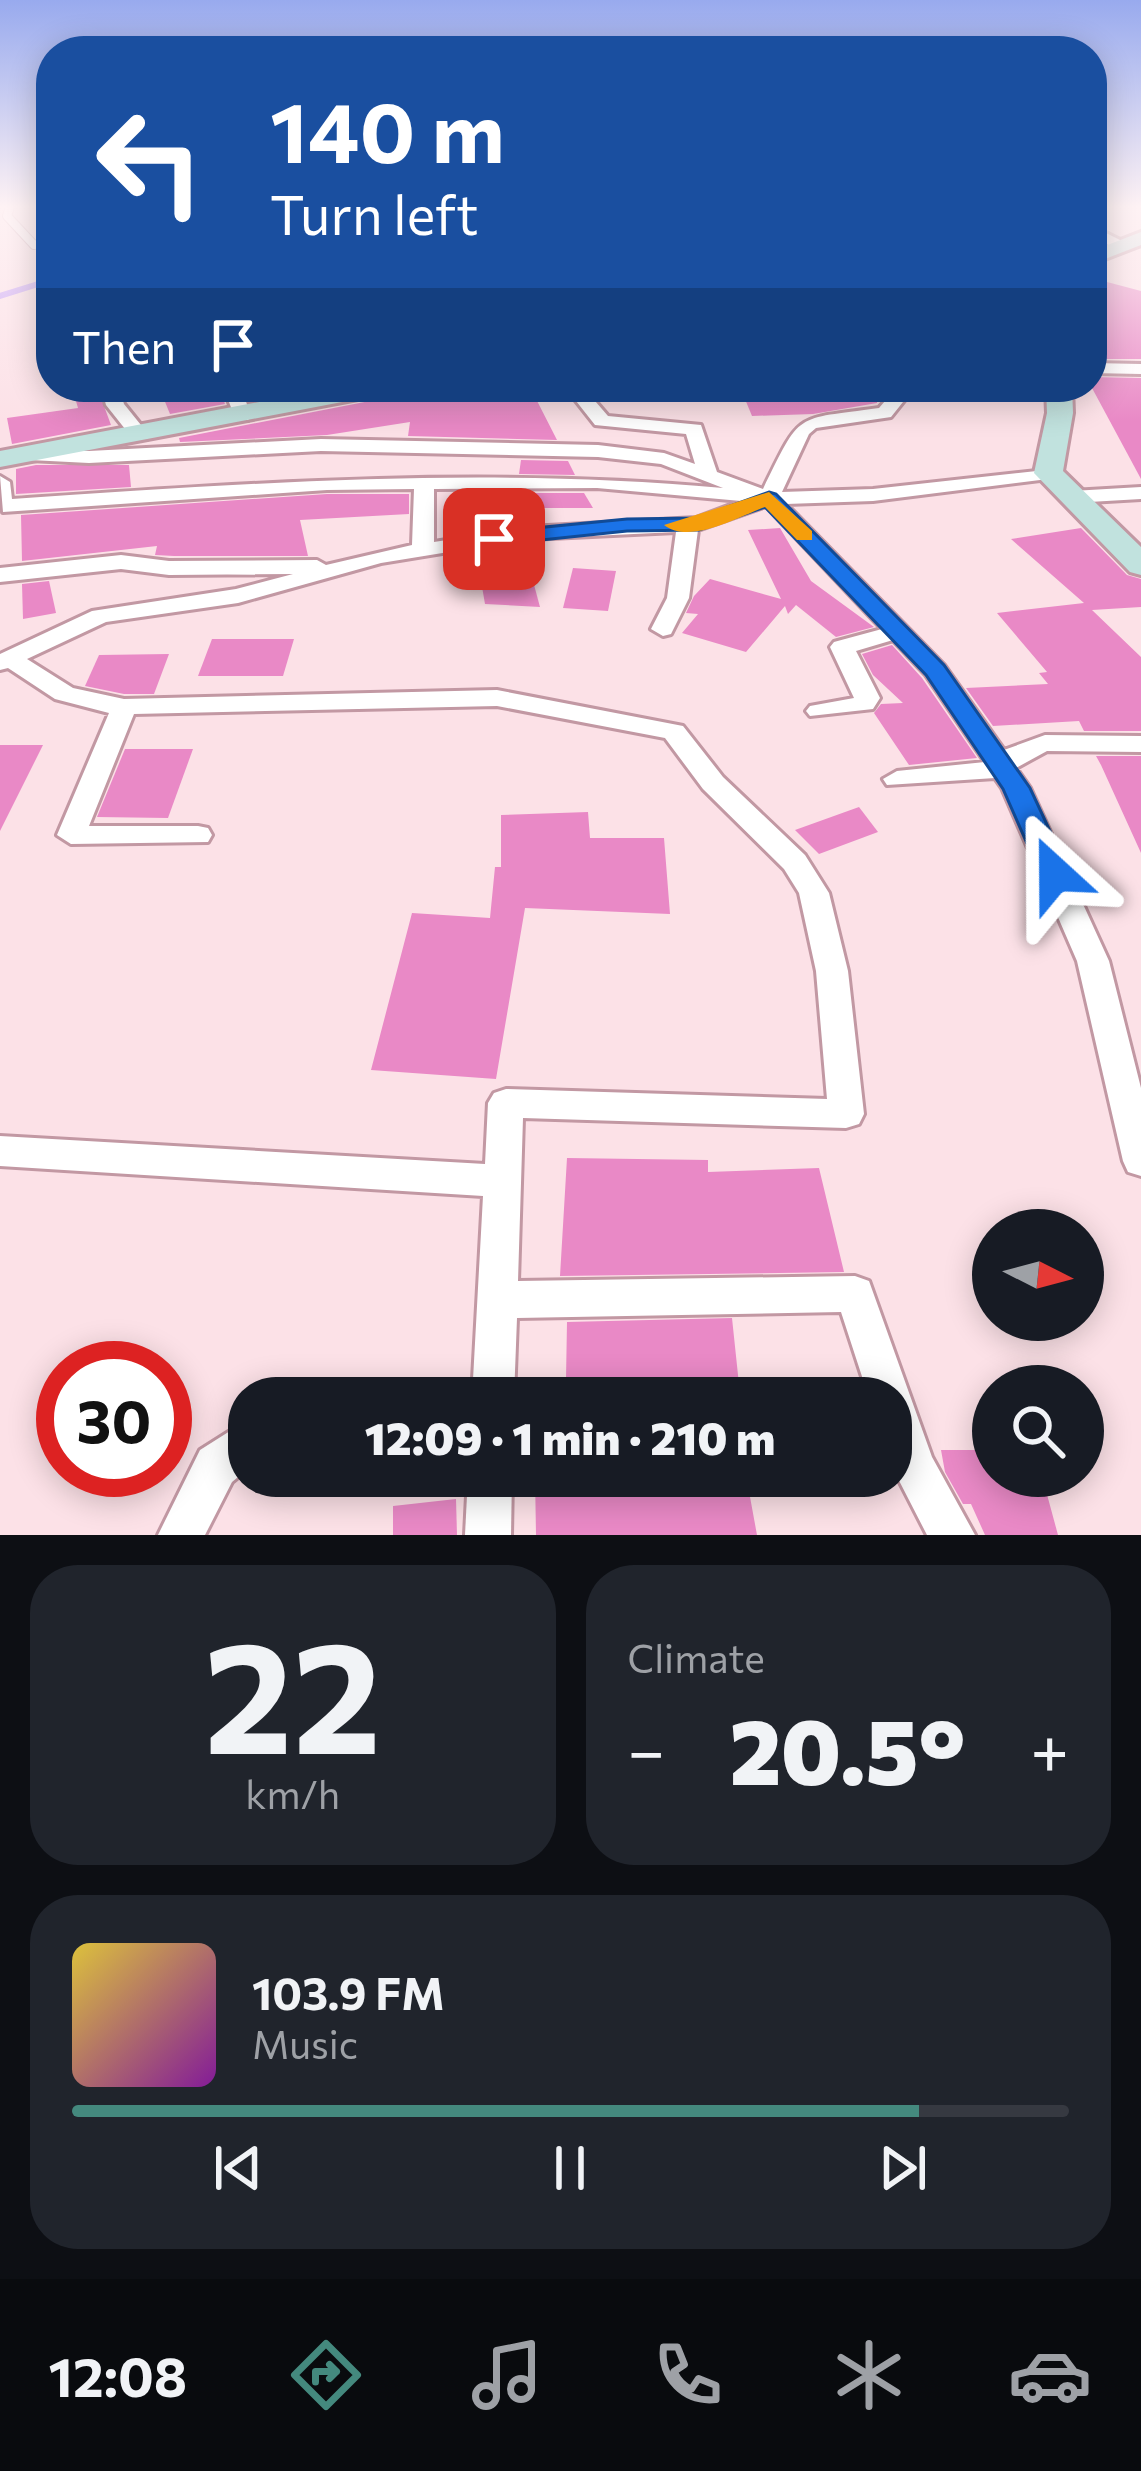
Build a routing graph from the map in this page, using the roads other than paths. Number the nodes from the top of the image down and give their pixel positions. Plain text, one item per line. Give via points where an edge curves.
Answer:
1 (1107, 368) edge
2 (1141, 369) edge
3 (114, 402) edge
4 (237, 402) edge
5 (308, 402) edge
6 (586, 402) edge
7 (894, 402) edge
8 (1060, 402) edge
9 (242, 416) junction
10 (140, 435) junction
11 (31, 454) junction
12 (0, 460) edge
13 (707, 472) junction
14 (1048, 473) junction
15 (0, 482) edge
16 (424, 484) junction
17 (1141, 493) edge
18 (1072, 497) junction
19 (769, 498) junction
20 (688, 524) junction
21 (423, 550) junction
22 (1141, 565) edge
23 (339, 569) junction
24 (0, 574) edge
25 (663, 629) dead end
26 (897, 632) junction
27 (6, 662) edge
28 (124, 707) junction
29 (819, 711) dead end
30 (1141, 743) edge
31 (1001, 769) junction
32 (897, 779) dead end
33 (198, 835) dead end
34 (0, 1151) edge
35 (1141, 1161) edge
36 (503, 1181) junction
37 (497, 1300) junction
38 (494, 1377) edge
39 (883, 1377) edge
40 (228, 1457) edge
41 (912, 1462) edge
42 (489, 1497) edge
43 (181, 1535) edge
44 (488, 1535) edge
45 (952, 1535) edge

1 - 2 street
3 - 10 street
4 - 9 street
5 - 9 street
6 - 13 street via 602,421 694,429
7 - 19 street via 885,413 811,423
8 - 14 street
9 - 10 street
10 - 11 street
11 - 12 street
11 - 13 street via 508,446 664,459
13 - 19 street
14 - 18 street
14 - 19 street via 873,495
15 - 16 street via 3,506
16 - 19 street via 597,482
16 - 21 street
17 - 18 street
18 - 22 street
19 - 20 street
19 - 26 street
20 - 21 street via 529,533
20 - 25 street via 678,598
21 - 23 street
23 - 24 street via 121,562
23 - 27 street via 238,596 100,616
26 - 29 street via 842,647 867,698
26 - 31 street via 935,670
27 - 28 street via 58,695
28 - 33 street via 70,835
28 - 36 street via 497,698 608,718 674,733 786,854 813,892 846,1114 506,1103
30 - 31 street via 1035,744 1011,753
31 - 32 street
31 - 35 street via 1093,961
34 - 36 street
36 - 37 street
37 - 38 street
37 - 39 street via 855,1294
40 - 43 street
41 - 45 street
42 - 44 street

